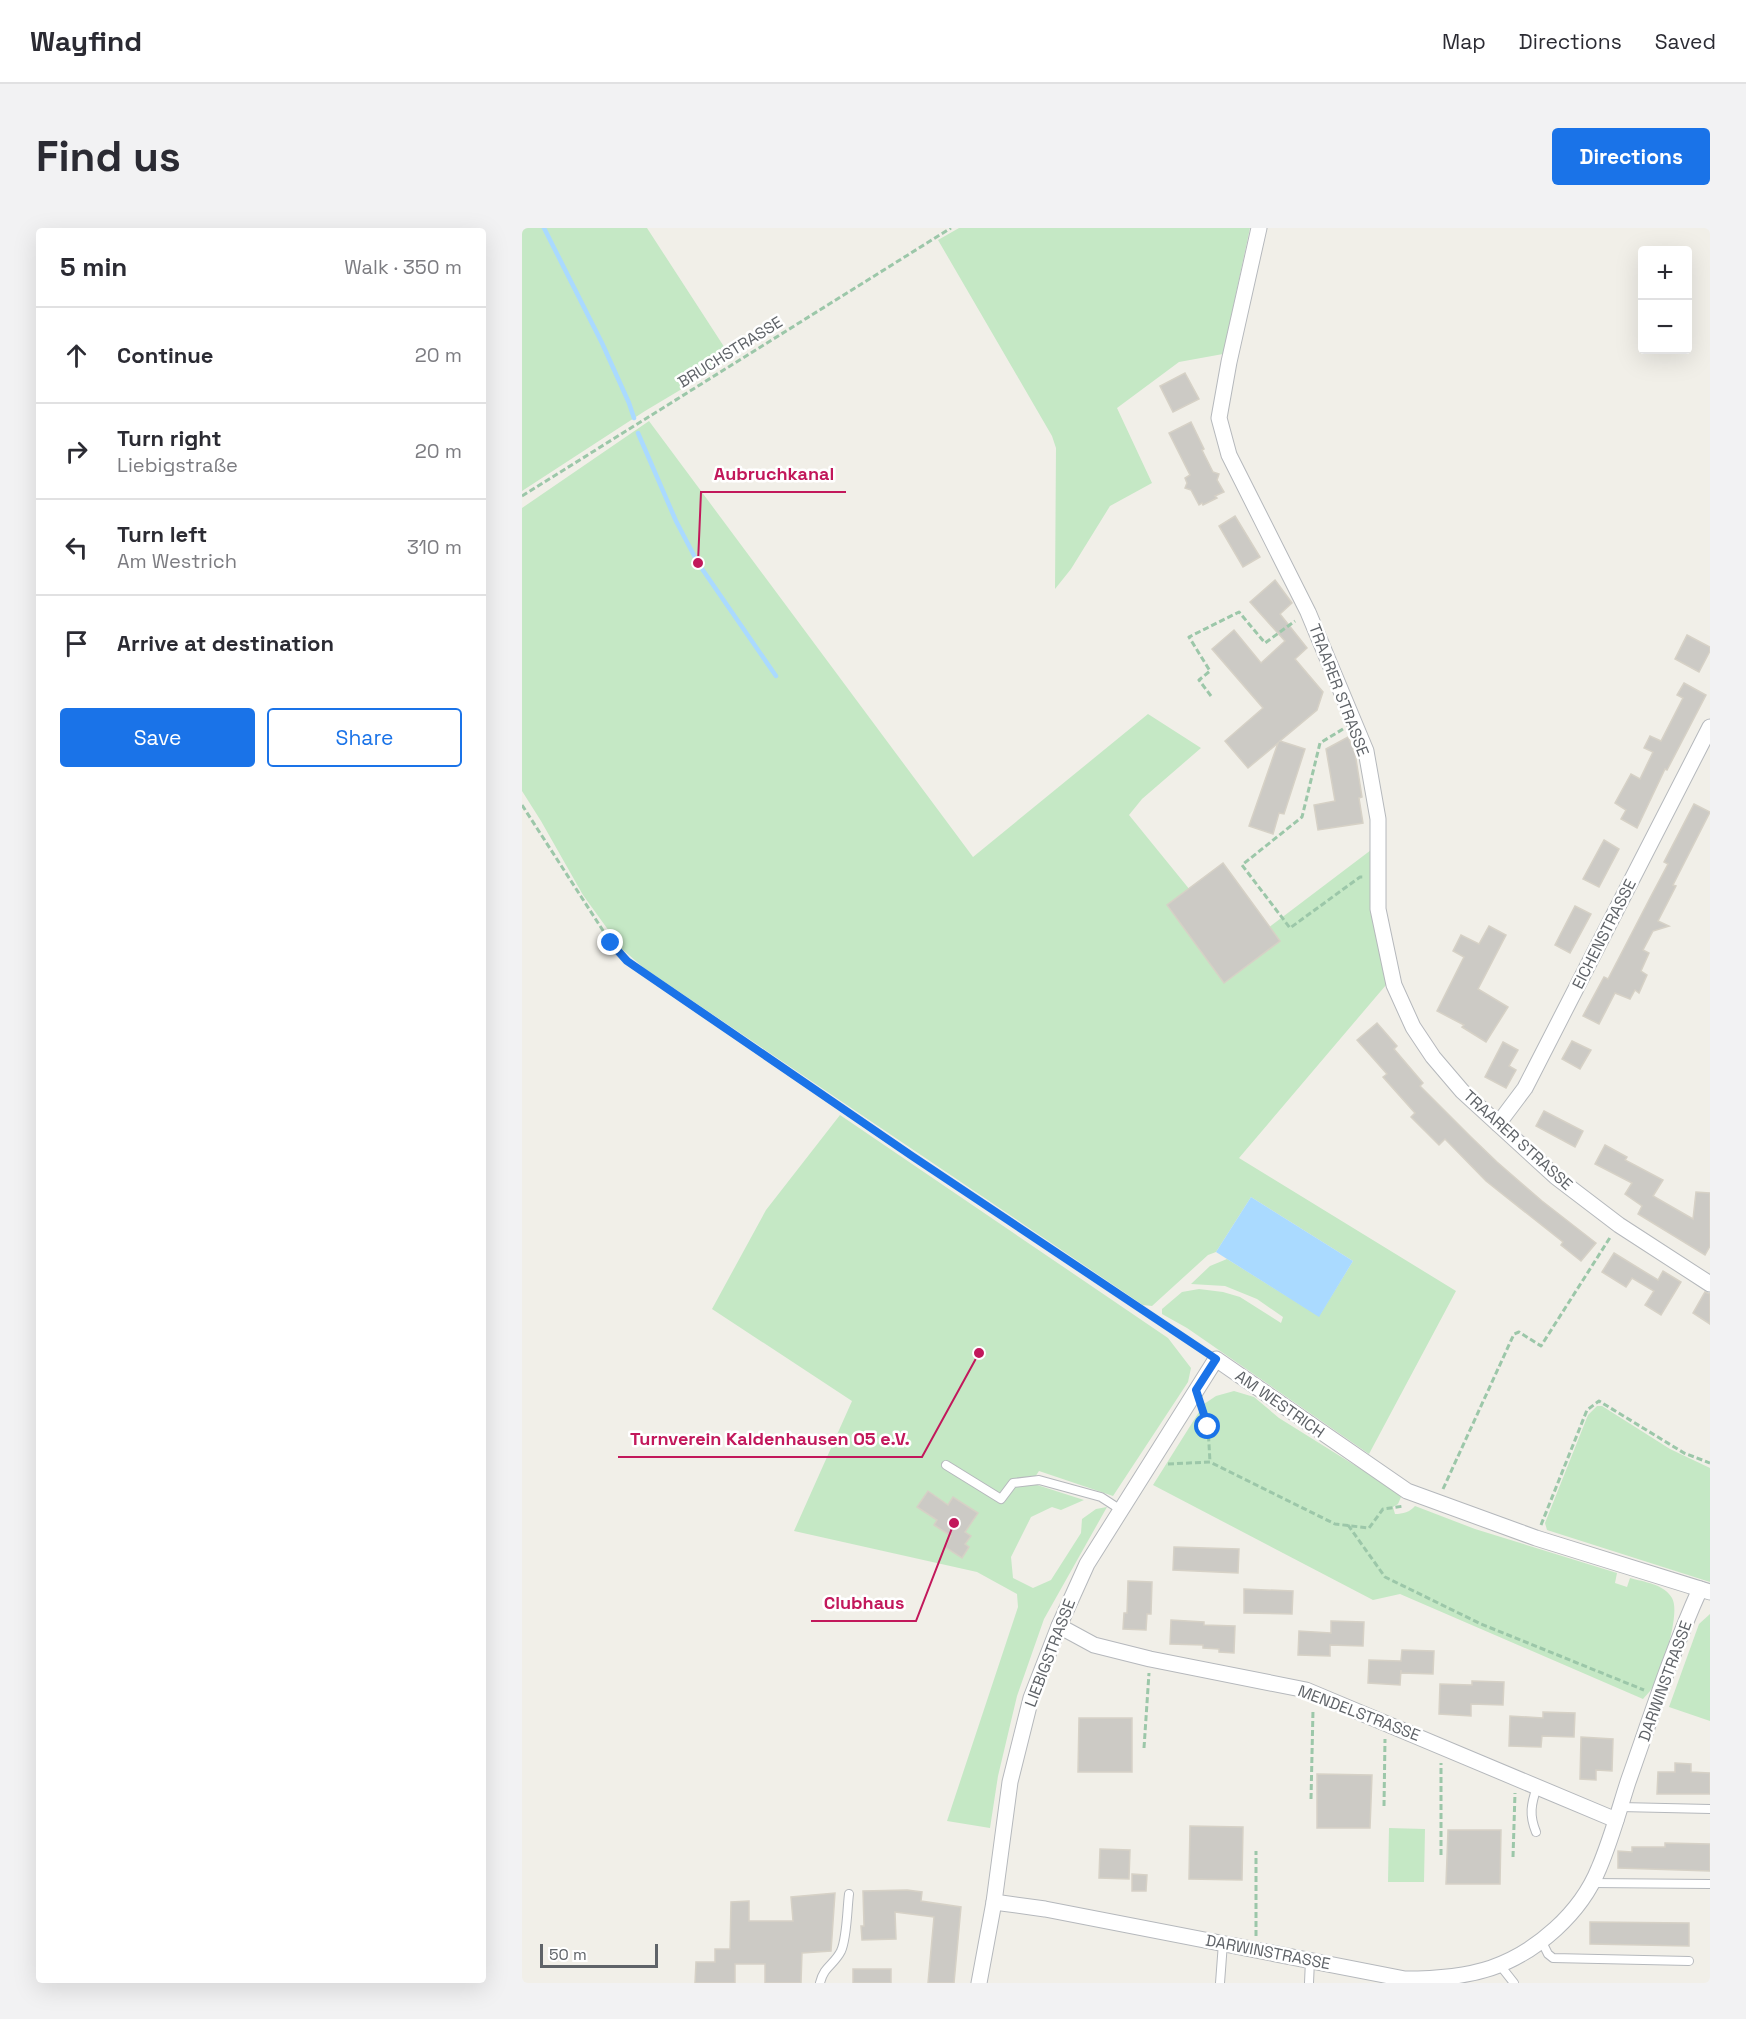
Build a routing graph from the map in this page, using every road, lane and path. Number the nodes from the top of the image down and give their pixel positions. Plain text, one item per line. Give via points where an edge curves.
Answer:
1 (951, 228) edge
2 (1259, 228) edge
3 (522, 496) edge
4 (1308, 612) junction
5 (1211, 696) dead end
6 (1355, 721) junction
7 (1708, 736) edge
8 (522, 805) edge
9 (1378, 878) junction
10 (1498, 1124) junction
11 (1618, 1225) junction
12 (1710, 1284) edge
13 (1216, 1359) junction
14 (1196, 1390) junction
15 (1210, 1462) junction
16 (1710, 1463) edge
17 (946, 1465) dead end
18 (1149, 1465) junction
19 (1414, 1494) junction
20 (1437, 1502) junction
21 (1121, 1510) junction
22 (1348, 1526) junction
23 (1536, 1538) junction
24 (1705, 1590) edge
25 (1059, 1626) junction
26 (1150, 1659) junction
27 (1315, 1693) junction
28 (1659, 1696) junction
29 (1385, 1723) junction
30 (1441, 1746) junction
31 (1144, 1748) dead end
32 (1516, 1777) junction
33 (1537, 1786) junction
34 (1311, 1799) dead end
35 (1384, 1806) dead end
36 (1710, 1809) edge
37 (1618, 1814) junction
38 (1536, 1832) dead end
39 (1256, 1851) dead end
40 (1441, 1855) dead end
41 (1513, 1857) dead end
42 (1591, 1883) junction
43 (1710, 1884) edge
44 (849, 1894) dead end
45 (994, 1902) junction
46 (1541, 1940) junction
47 (1223, 1943) junction
48 (1257, 1949) junction
49 (1310, 1960) junction
50 (1689, 1961) dead end
51 (1499, 1964) junction
52 (1395, 1980) edge
53 (1445, 1980) edge
54 (820, 1983) edge
55 (979, 1983) edge
56 (1220, 1983) edge
57 (1309, 1983) edge
58 (1514, 1983) edge

1 - 3 path, BRUCHSTRASSE
2 - 4 street, TRAARER STRASSE via 1219,418 1229,455
4 - 5 path via 1265,643 1239,612 1189,637 1210,671 1199,680
4 - 6 street, TRAARER STRASSE
6 - 9 street, TRAARER STRASSE via 1366,751 1378,819
6 - 9 path via 1320,743 1302,817 1242,865 1290,928 1360,877
7 - 10 street, EICHENSTRASSE via 1525,1088
8 - 13 path via 611,943 627,961
9 - 10 street, TRAARER STRASSE via 1378,909 1394,985 1413,1027 1462,1091
10 - 11 street, TRAARER STRASSE via 1556,1177
11 - 12 street, TRAARER STRASSE
11 - 20 path via 1541,1346 1519,1332 1514,1334
13 - 14 street, LIEBIGSTRASSE
13 - 19 street, AM WESTRICH
14 - 15 path via 1208,1427
14 - 18 street, LIEBIGSTRASSE
15 - 18 path
15 - 22 path via 1335,1524
16 - 23 path via 1684,1453 1599,1401 1587,1410
17 - 21 lane via 1001,1499 1013,1483 1039,1480 1101,1497
18 - 21 street, LIEBIGSTRASSE
19 - 20 street, AM WESTRICH
19 - 22 path via 1401,1508 1383,1509 1368,1528
20 - 23 street, AM WESTRICH
21 - 25 street, LIEBIGSTRASSE via 1087,1564
22 - 28 path via 1385,1577 1481,1624
23 - 24 street, AM WESTRICH
24 - 28 street, DARWINSTRASSE via 1690,1613
25 - 26 street, MENDELSTRASSE via 1094,1645
25 - 45 street, LIEBIGSTRASSE via 1031,1698 1010,1782
26 - 27 street, MENDELSTRASSE
26 - 31 path
27 - 29 street, MENDELSTRASSE
27 - 34 path
28 - 37 street, DARWINSTRASSE
29 - 30 street, MENDELSTRASSE
29 - 35 path
30 - 32 street, MENDELSTRASSE
30 - 40 path
32 - 33 street, MENDELSTRASSE
32 - 41 path
33 - 37 street, MENDELSTRASSE
33 - 38 lane via 1531,1811
36 - 37 lane
37 - 42 street, DARWINSTRASSE
39 - 48 path
42 - 43 lane
42 - 46 street, DARWINSTRASSE via 1558,1927
44 - 54 lane via 842,1949 825,1967
45 - 47 street, DARWINSTRASSE
45 - 55 street, LIEBIGSTRASSE
46 - 50 lane via 1553,1958
46 - 51 street, DARWINSTRASSE
47 - 48 street, DARWINSTRASSE
47 - 56 lane
48 - 49 street, DARWINSTRASSE
49 - 52 street, DARWINSTRASSE
49 - 57 lane
51 - 53 street, DARWINSTRASSE
51 - 58 lane
52 - 53 street, DARWINSTRASSE

